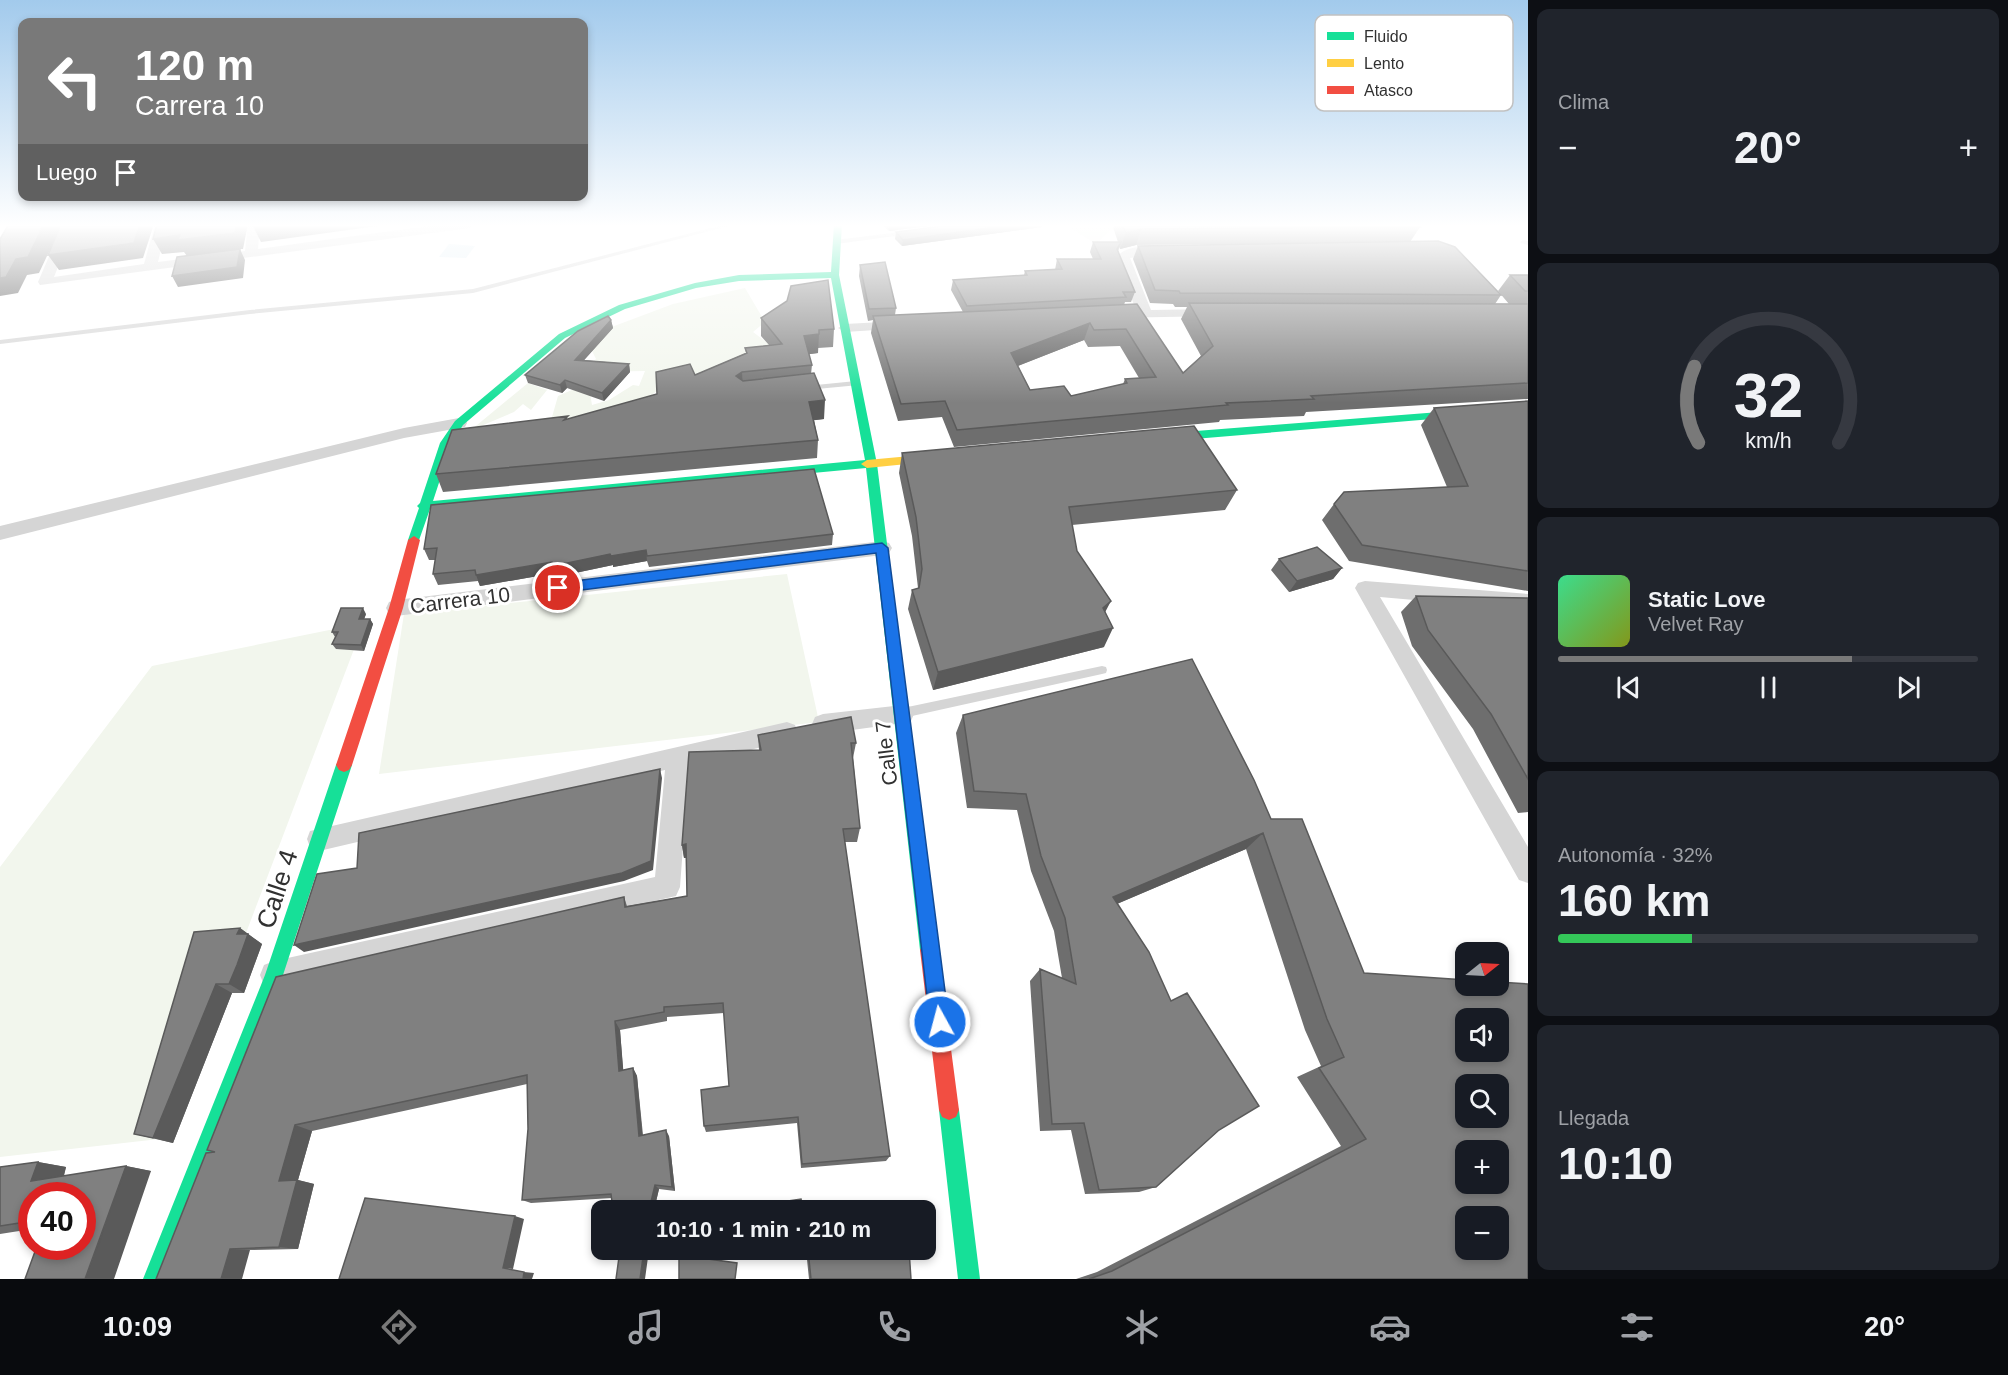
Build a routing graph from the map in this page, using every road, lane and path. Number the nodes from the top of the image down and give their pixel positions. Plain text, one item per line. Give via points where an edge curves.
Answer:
1 (501, 284) edge
2 (707, 284) edge
3 (837, 284) edge
4 (1133, 284) edge
5 (1232, 312) edge
6 (1145, 314) junction
7 (1099, 315) edge
8 (844, 323) junction
9 (915, 324) edge
10 (0, 342) edge
11 (855, 383) junction
12 (799, 389) edge
13 (1528, 408) edge
14 (459, 423) junction
15 (1145, 439) edge
16 (954, 456) edge
17 (871, 464) junction
18 (423, 506) junction
19 (0, 533) edge
20 (882, 548) junction
21 (1528, 602) edge
22 (396, 608) junction
23 (1102, 670) dead end
24 (903, 714) junction
25 (678, 756) junction
26 (319, 838) junction
27 (1528, 871) edge
28 (274, 975) junction
29 (154, 1279) edge
30 (969, 1279) edge

1 - 10 lane via 473,291 250,312
2 - 14 street, Calle 4 via 622,307 562,336
3 - 8 street, Calle 7
4 - 6 street
5 - 6 street
6 - 7 street
8 - 9 street
8 - 11 street, Calle 7
11 - 12 lane
11 - 17 street, Calle 7
13 - 15 street
14 - 18 street, Calle 4 via 446,443
14 - 19 street via 404,433
16 - 17 street
17 - 18 street
17 - 20 street, Calle 7
18 - 22 street, Calle 4
20 - 22 street, Carrera 10
20 - 24 street, Calle 7
21 - 27 street via 1365,588
22 - 26 street, Calle 4
23 - 24 lane
24 - 25 street via 815,725
24 - 30 street, Calle 7
25 - 26 street
25 - 28 street via 667,887
26 - 28 street, Calle 4
28 - 29 street, Calle 4

